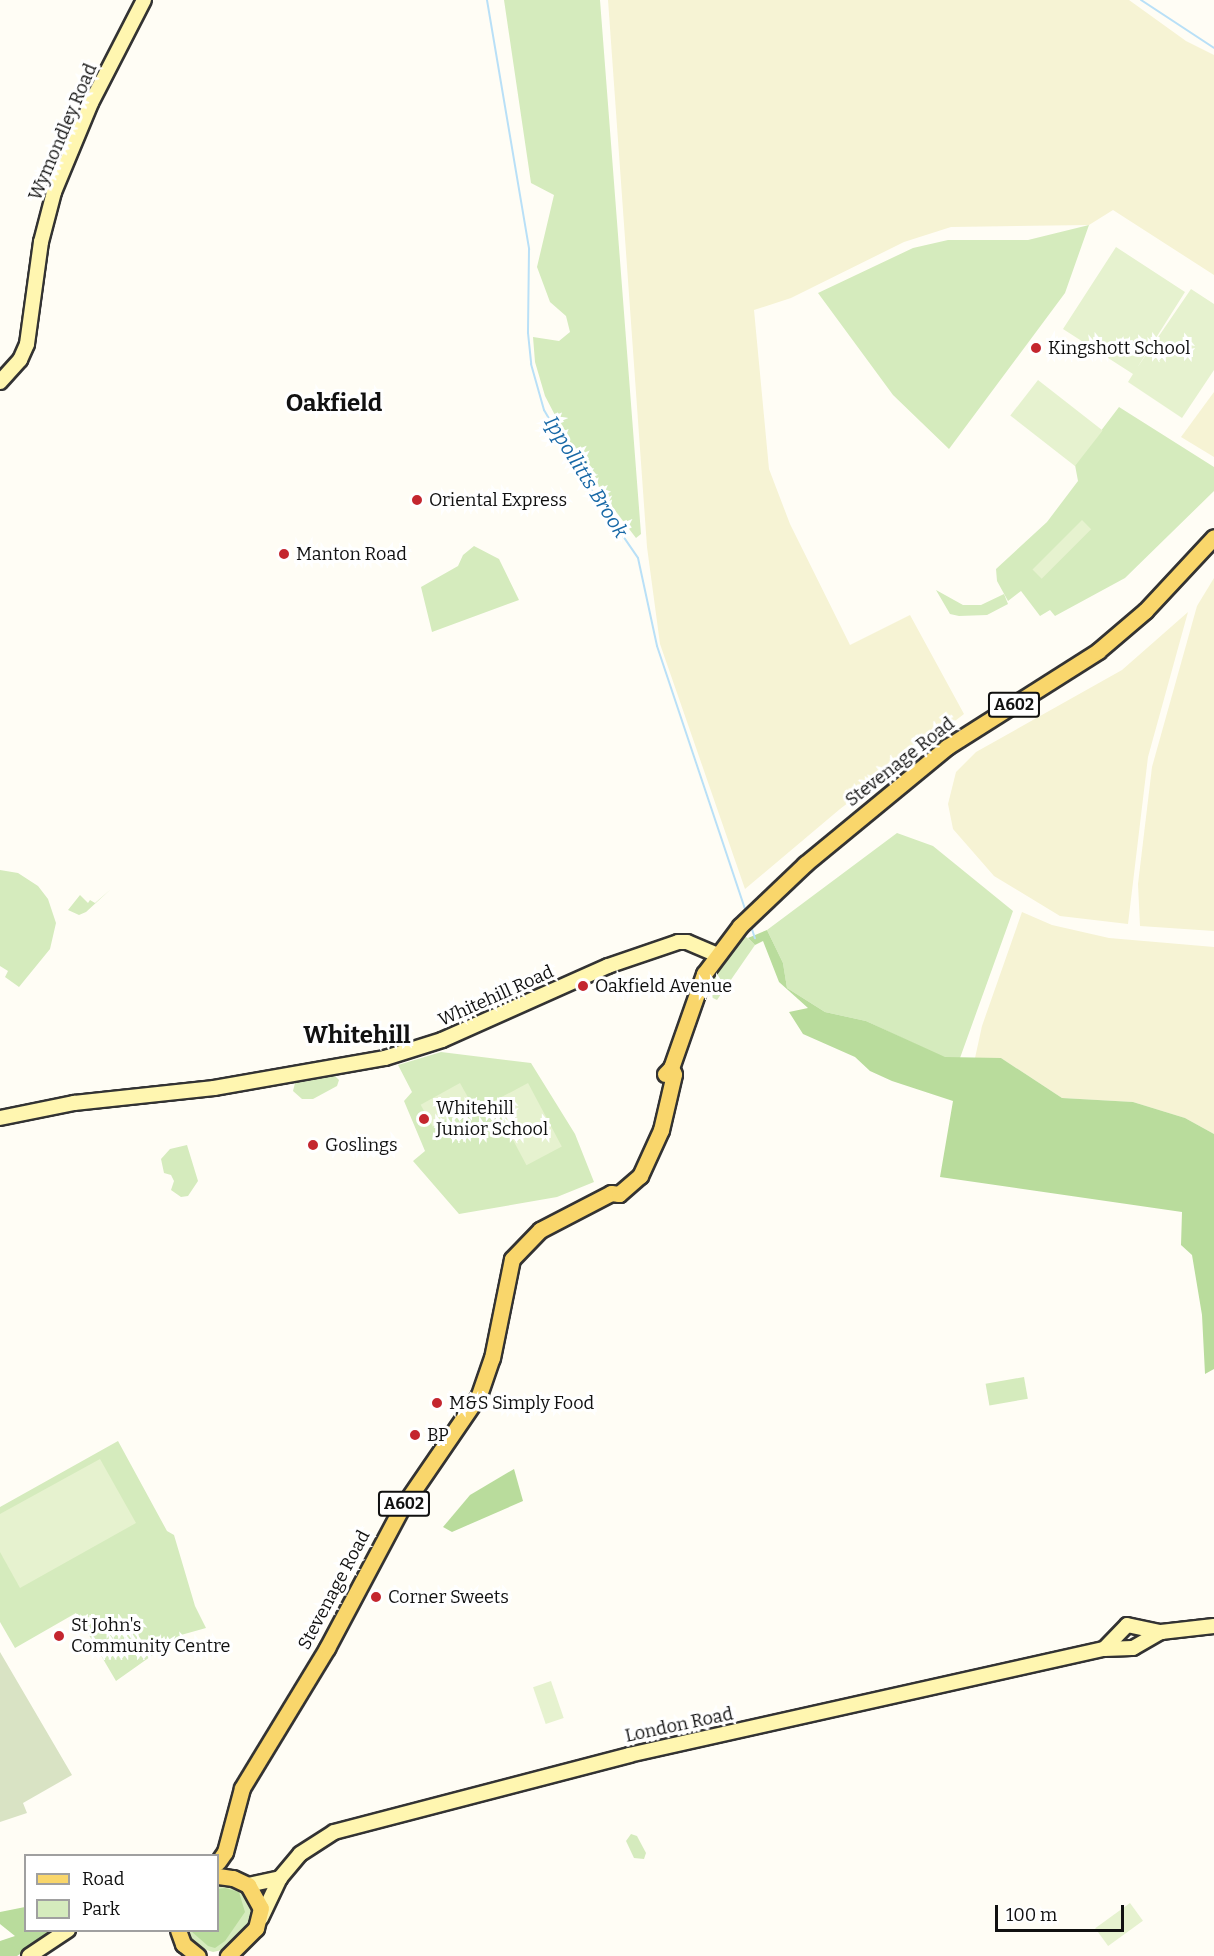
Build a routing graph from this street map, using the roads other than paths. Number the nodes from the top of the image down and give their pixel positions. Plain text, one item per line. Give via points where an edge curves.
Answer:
1 (144, 0) edge
2 (0, 382) edge
3 (1214, 537) edge
4 (716, 954) junction
5 (0, 1118) edge
6 (1137, 1626) junction
7 (1214, 1626) edge
8 (1161, 1632) junction
9 (1122, 1641) junction
10 (1142, 1641) junction
11 (221, 1857) edge
12 (219, 1876) edge
13 (233, 1878) junction
14 (280, 1878) junction
15 (248, 1885) junction
16 (261, 1918) junction
17 (65, 1932) edge
18 (181, 1944) edge
19 (235, 1953) edge
20 (29, 1956) edge
21 (198, 1956) edge

1 - 2 main road, Wymondley Road via 91,103 54,192 41,242 27,344 20,360
3 - 4 main road, Stevenage Road / A602 via 1144,611 1098,651 938,755 805,864
4 - 5 main road, Whitehill Road via 678,942 608,966 442,1040 384,1058 214,1088 74,1102
4 - 11 main road, Stevenage Road / A602 via 695,995 670,1068 672,1083 653,1153 633,1183 619,1194 610,1193 540,1230 512,1260 492,1358 479,1395 400,1509 327,1648 242,1788
6 - 8 main road, London Road
6 - 9 main road, London Road via 1127,1625
6 - 10 main road
7 - 8 main road, London Road
8 - 10 main road, London Road
9 - 10 main road, London Road via 1135,1648
9 - 14 main road, London Road via 1104,1649 629,1755 334,1832 307,1847
11 - 13 main road, Stevenage Road / A602
12 - 13 main road
13 - 15 main road
14 - 15 main road
14 - 16 main road, London Road
15 - 16 main road via 260,1902
16 - 19 main road
17 - 20 main road
18 - 21 main road

